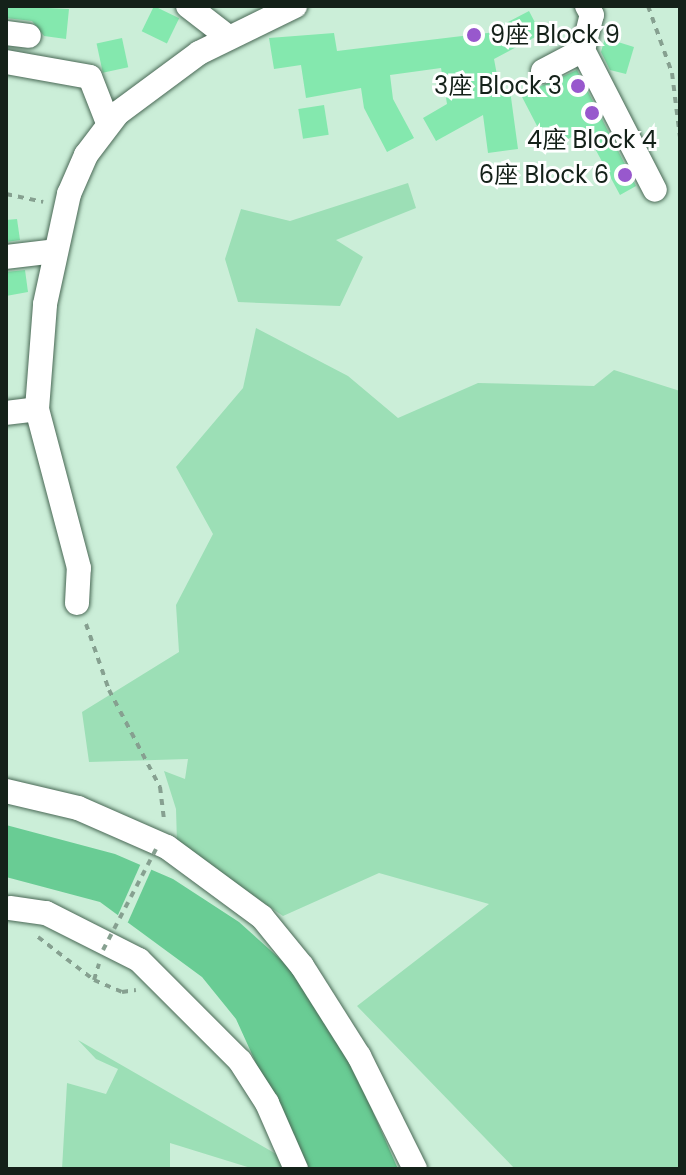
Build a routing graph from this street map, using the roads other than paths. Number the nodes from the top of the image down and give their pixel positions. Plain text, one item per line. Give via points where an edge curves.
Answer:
1 (188, 6) edge
2 (295, 6) edge
3 (587, 6) edge
4 (227, 36) junction
5 (583, 50) junction
6 (6, 62) edge
7 (543, 71) dead end
8 (108, 123) junction
9 (655, 190) dead end
10 (56, 251) junction
11 (6, 257) edge
12 (37, 409) junction
13 (6, 413) edge
14 (77, 603) road end
15 (6, 791) edge
16 (10, 908) road end
17 (296, 1169) edge
18 (415, 1169) edge

1 - 4 street
2 - 4 street
3 - 5 street via 592,15
4 - 8 street
5 - 7 street
5 - 9 street
6 - 8 street via 90,77
8 - 10 street via 86,155 65,206
10 - 11 street
10 - 12 street via 45,304
12 - 13 street
12 - 14 street via 79,568
15 - 18 street via 78,808 158,846 217,879 262,917 302,966 359,1056
16 - 17 street via 46,913 139,960 240,1061 267,1103

